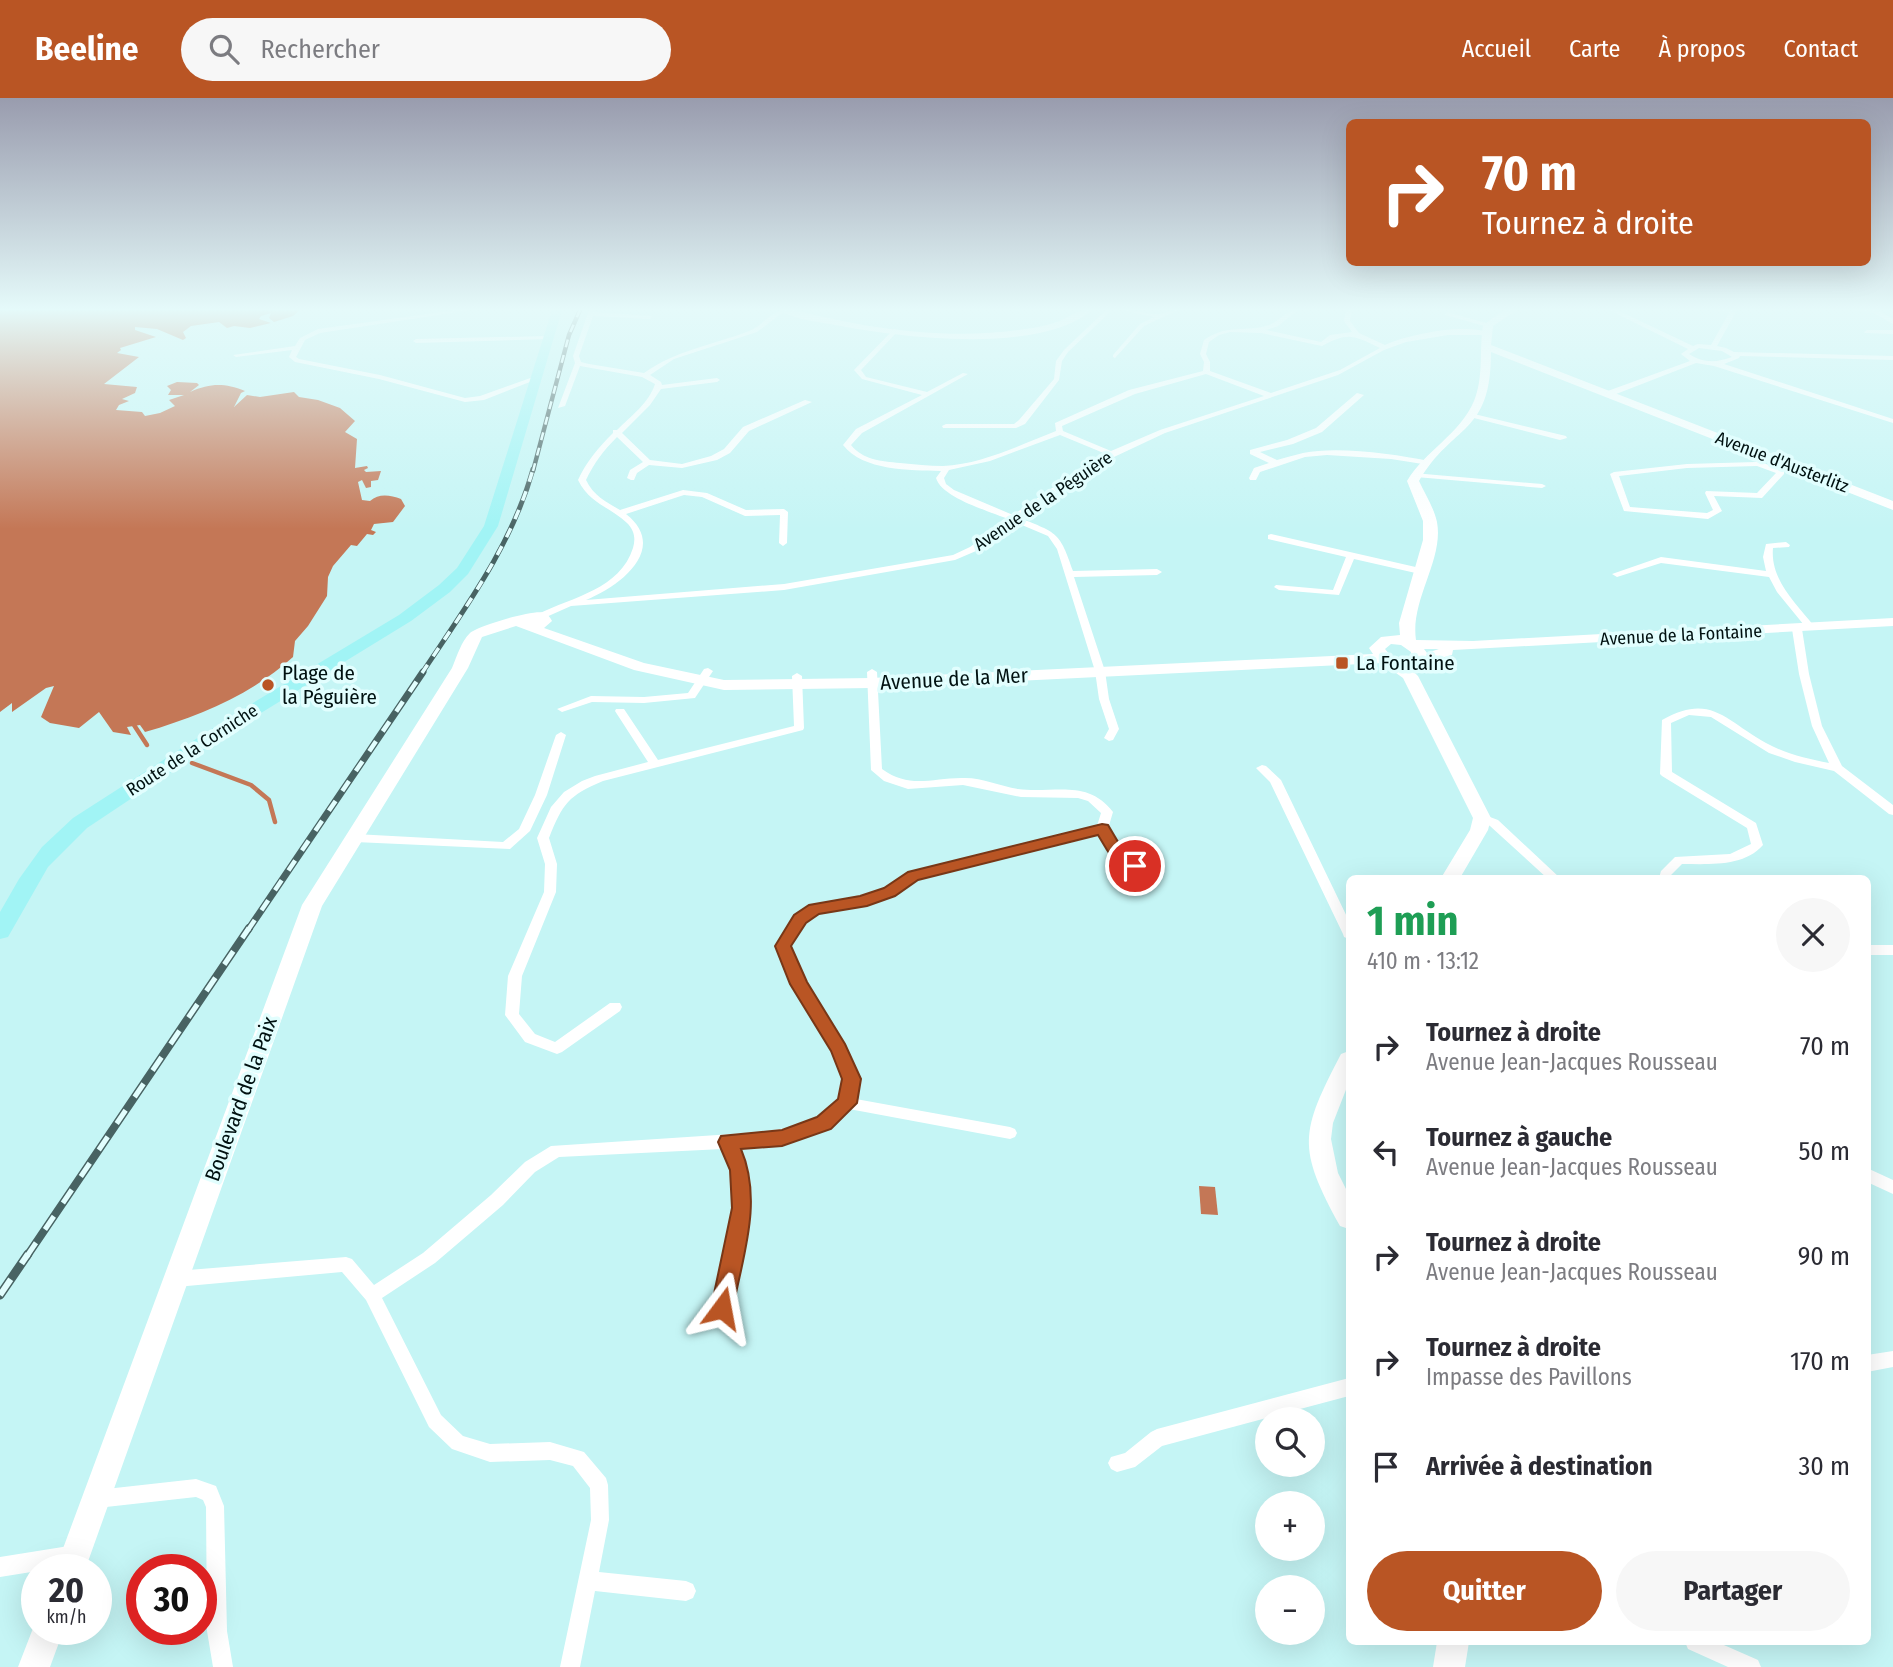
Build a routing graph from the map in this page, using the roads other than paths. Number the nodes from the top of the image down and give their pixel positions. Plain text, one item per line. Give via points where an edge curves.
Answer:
1 (403, 383) edge
2 (520, 383) edge
3 (535, 383) edge
4 (570, 383) edge
5 (657, 383) edge
6 (691, 383) edge
7 (885, 383) edge
8 (948, 383) edge
9 (1054, 383) edge
10 (1158, 383) edge
11 (1237, 383) edge
12 (1304, 383) edge
13 (1485, 383) edge
14 (1581, 383) edge
15 (1637, 383) edge
16 (1776, 383) edge
17 (659, 387) junction
18 (928, 394) junction
19 (1608, 394) junction
20 (1269, 395) junction
21 (1360, 396) dead end
22 (808, 402) dead end
23 (561, 406) dead end
24 (1473, 415) junction
25 (1893, 421) edge
26 (946, 426) dead end
27 (616, 432) junction
28 (1060, 432) junction
29 (1563, 438) dead end
30 (1112, 454) junction
31 (1762, 460) junction
32 (648, 462) junction
33 (1423, 462) junction
34 (1276, 463) junction
35 (946, 468) junction
36 (1416, 475) junction
37 (631, 478) dead end
38 (1253, 478) dead end
39 (1542, 486) dead end
40 (1893, 506) edge
41 (620, 513) junction
42 (1016, 518) junction
43 (1429, 531) junction
44 (1270, 537) dead end
45 (783, 543) dead end
46 (1786, 545) dead end
47 (1351, 555) junction
48 (1420, 571) junction
49 (1157, 572) dead end
50 (1070, 574) junction
51 (1617, 574) dead end
52 (1770, 574) junction
53 (1279, 587) dead end
54 (604, 590) junction
55 (623, 599) junction
56 (572, 604) junction
57 (533, 622) junction
58 (1893, 622) edge
59 (1406, 623) junction
60 (1804, 628) junction
61 (1468, 646) joint
62 (1387, 651) junction
63 (1412, 657) junction
64 (1098, 665) junction
65 (704, 676) junction
66 (871, 678) junction
67 (797, 681) junction
68 (562, 709) dead end
69 (620, 711) dead end
70 (561, 734) dead end
71 (1109, 738) dead end
72 (655, 764) junction
73 (1262, 768) dead end
74 (1837, 768) junction
75 (1893, 811) edge
76 (1482, 818) junction
77 (1102, 829) junction
78 (355, 838) junction
79 (1149, 872) dead end
80 (1453, 875) edge
81 (1551, 875) edge
82 (1665, 875) edge
83 (1346, 928) edge
84 (0, 931) edge
85 (1871, 950) edge
86 (1893, 950) edge
87 (615, 1007) dead end
88 (1346, 1066) edge
89 (847, 1103) junction
90 (1010, 1133) dead end
91 (728, 1142) junction
92 (1871, 1177) edge
93 (1893, 1187) edge
94 (1346, 1213) edge
95 (176, 1279) junction
96 (372, 1294) junction
97 (722, 1308) dead end
98 (1893, 1359) edge
99 (1871, 1363) edge
100 (1346, 1388) edge
101 (1117, 1463) dead end
102 (97, 1499) junction
103 (76, 1554) edge
104 (21, 1566) edge
105 (0, 1567) edge
106 (589, 1581) junction
107 (687, 1591) dead end
108 (42, 1645) edge
109 (1452, 1645) edge
110 (1702, 1645) edge
111 (34, 1667) edge
112 (223, 1667) edge
113 (570, 1667) edge
114 (1448, 1667) edge
115 (1751, 1667) edge

1 - 2 street via 465,400
3 - 84 main road, Route de la Corniche via 491,526 452,586 73,828 35,872
4 - 23 street
5 - 17 street
6 - 17 street
7 - 18 street
8 - 18 street
9 - 26 street via 1016,426
10 - 28 street via 1058,425
11 - 20 street
12 - 20 street, Avenue de la Péguière
13 - 24 street
14 - 19 street, Avenue d'Austerlitz
15 - 19 street
16 - 25 street
17 - 27 street
18 - 35 street via 859,430 847,445 862,460
19 - 31 street, Avenue d'Austerlitz
20 - 30 street, Avenue de la Péguière
21 - 34 street via 1319,430 1253,452
22 - 32 street via 746,429 727,451 714,458 682,466
24 - 29 street
24 - 33 street
27 - 32 street
27 - 41 street via 586,468 582,480 586,489
28 - 30 street
28 - 35 street
30 - 42 street, Avenue de la Péguière
31 - 31 street via 1687,466 1614,474 1627,509 1708,516 1718,511 1709,493 1759,496 1780,472
31 - 40 street, Avenue d'Austerlitz
32 - 37 street
33 - 34 street via 1327,453
33 - 36 street
33 - 43 street via 1405,479
34 - 38 street via 1256,470
35 - 42 street via 940,478 951,492
36 - 39 street
36 - 43 street via 1413,483 1430,521
41 - 45 street via 675,493 693,493 745,513 784,512
41 - 54 street via 639,534 638,548 622,576
42 - 50 street via 1051,534
42 - 55 street, Avenue de la Péguière via 955,557 784,587
43 - 48 street
44 - 47 street
46 - 52 street via 1769,546
47 - 48 street
47 - 53 street via 1336,593
48 - 59 street
49 - 50 street
50 - 64 street
51 - 52 street via 1661,560
52 - 60 street
54 - 55 street, Avenue de la Péguière
54 - 56 street
55 - 56 street, Avenue de la Péguière
56 - 57 street, Avenue de la Péguière
57 - 65 street, Avenue de la Mer via 640,667
57 - 78 street, Boulevard de la Paix via 496,633 466,654
58 - 60 street, Avenue de la Fontaine
59 - 62 street
59 - 63 street
60 - 61 street, Avenue de la Fontaine
60 - 74 street via 1804,674 1817,726
61 - 63 street, Avenue de la Fontaine
62 - 63 street
62 - 63 street, Avenue de la Mer
62 - 64 street, Avenue de la Mer
63 - 76 street
64 - 66 street, Avenue de la Mer
64 - 71 street via 1114,729
65 - 67 street, Avenue de la Mer
65 - 68 street via 691,696 591,699
66 - 67 street, Avenue de la Mer
66 - 77 street via 877,770 888,780 919,786 974,781 1024,794 1085,796 1107,812
67 - 72 street via 799,728
69 - 72 street
70 - 78 street via 524,831 506,846
72 - 87 street via 598,778 572,789 558,802 543,838 551,864 550,892 514,976 512,1015 530,1038 557,1048
73 - 83 street via 1275,780
74 - 75 street
74 - 82 street via 1804,762 1763,745 1726,721 1698,710 1666,722 1666,774 1752,827 1757,845 1746,855 1679,860
76 - 80 street
76 - 81 street via 1494,823
77 - 79 street via 1122,860
77 - 89 street via 913,876 890,892 815,909 800,919 783,946 852,1079
78 - 95 street, Boulevard de la Paix via 312,905
85 - 86 street
88 - 94 street via 1326,1103 1318,1152 1327,1181
89 - 90 street
89 - 91 street via 824,1123 782,1138
91 - 96 street via 556,1151 530,1167 429,1258
91 - 97 street via 740,1170 743,1208
92 - 93 street
95 - 96 street via 346,1264
95 - 102 street, Boulevard de la Paix
96 - 106 street via 435,1421 458,1443 490,1454 550,1451 578,1458 599,1485 600,1520
98 - 99 street
100 - 101 street via 1157,1438 1129,1461
102 - 103 street, Boulevard de la Paix
102 - 112 street via 196,1488 209,1493 215,1506 217,1631
104 - 105 street
106 - 107 street
106 - 113 street
108 - 111 street
109 - 114 street
110 - 115 street

